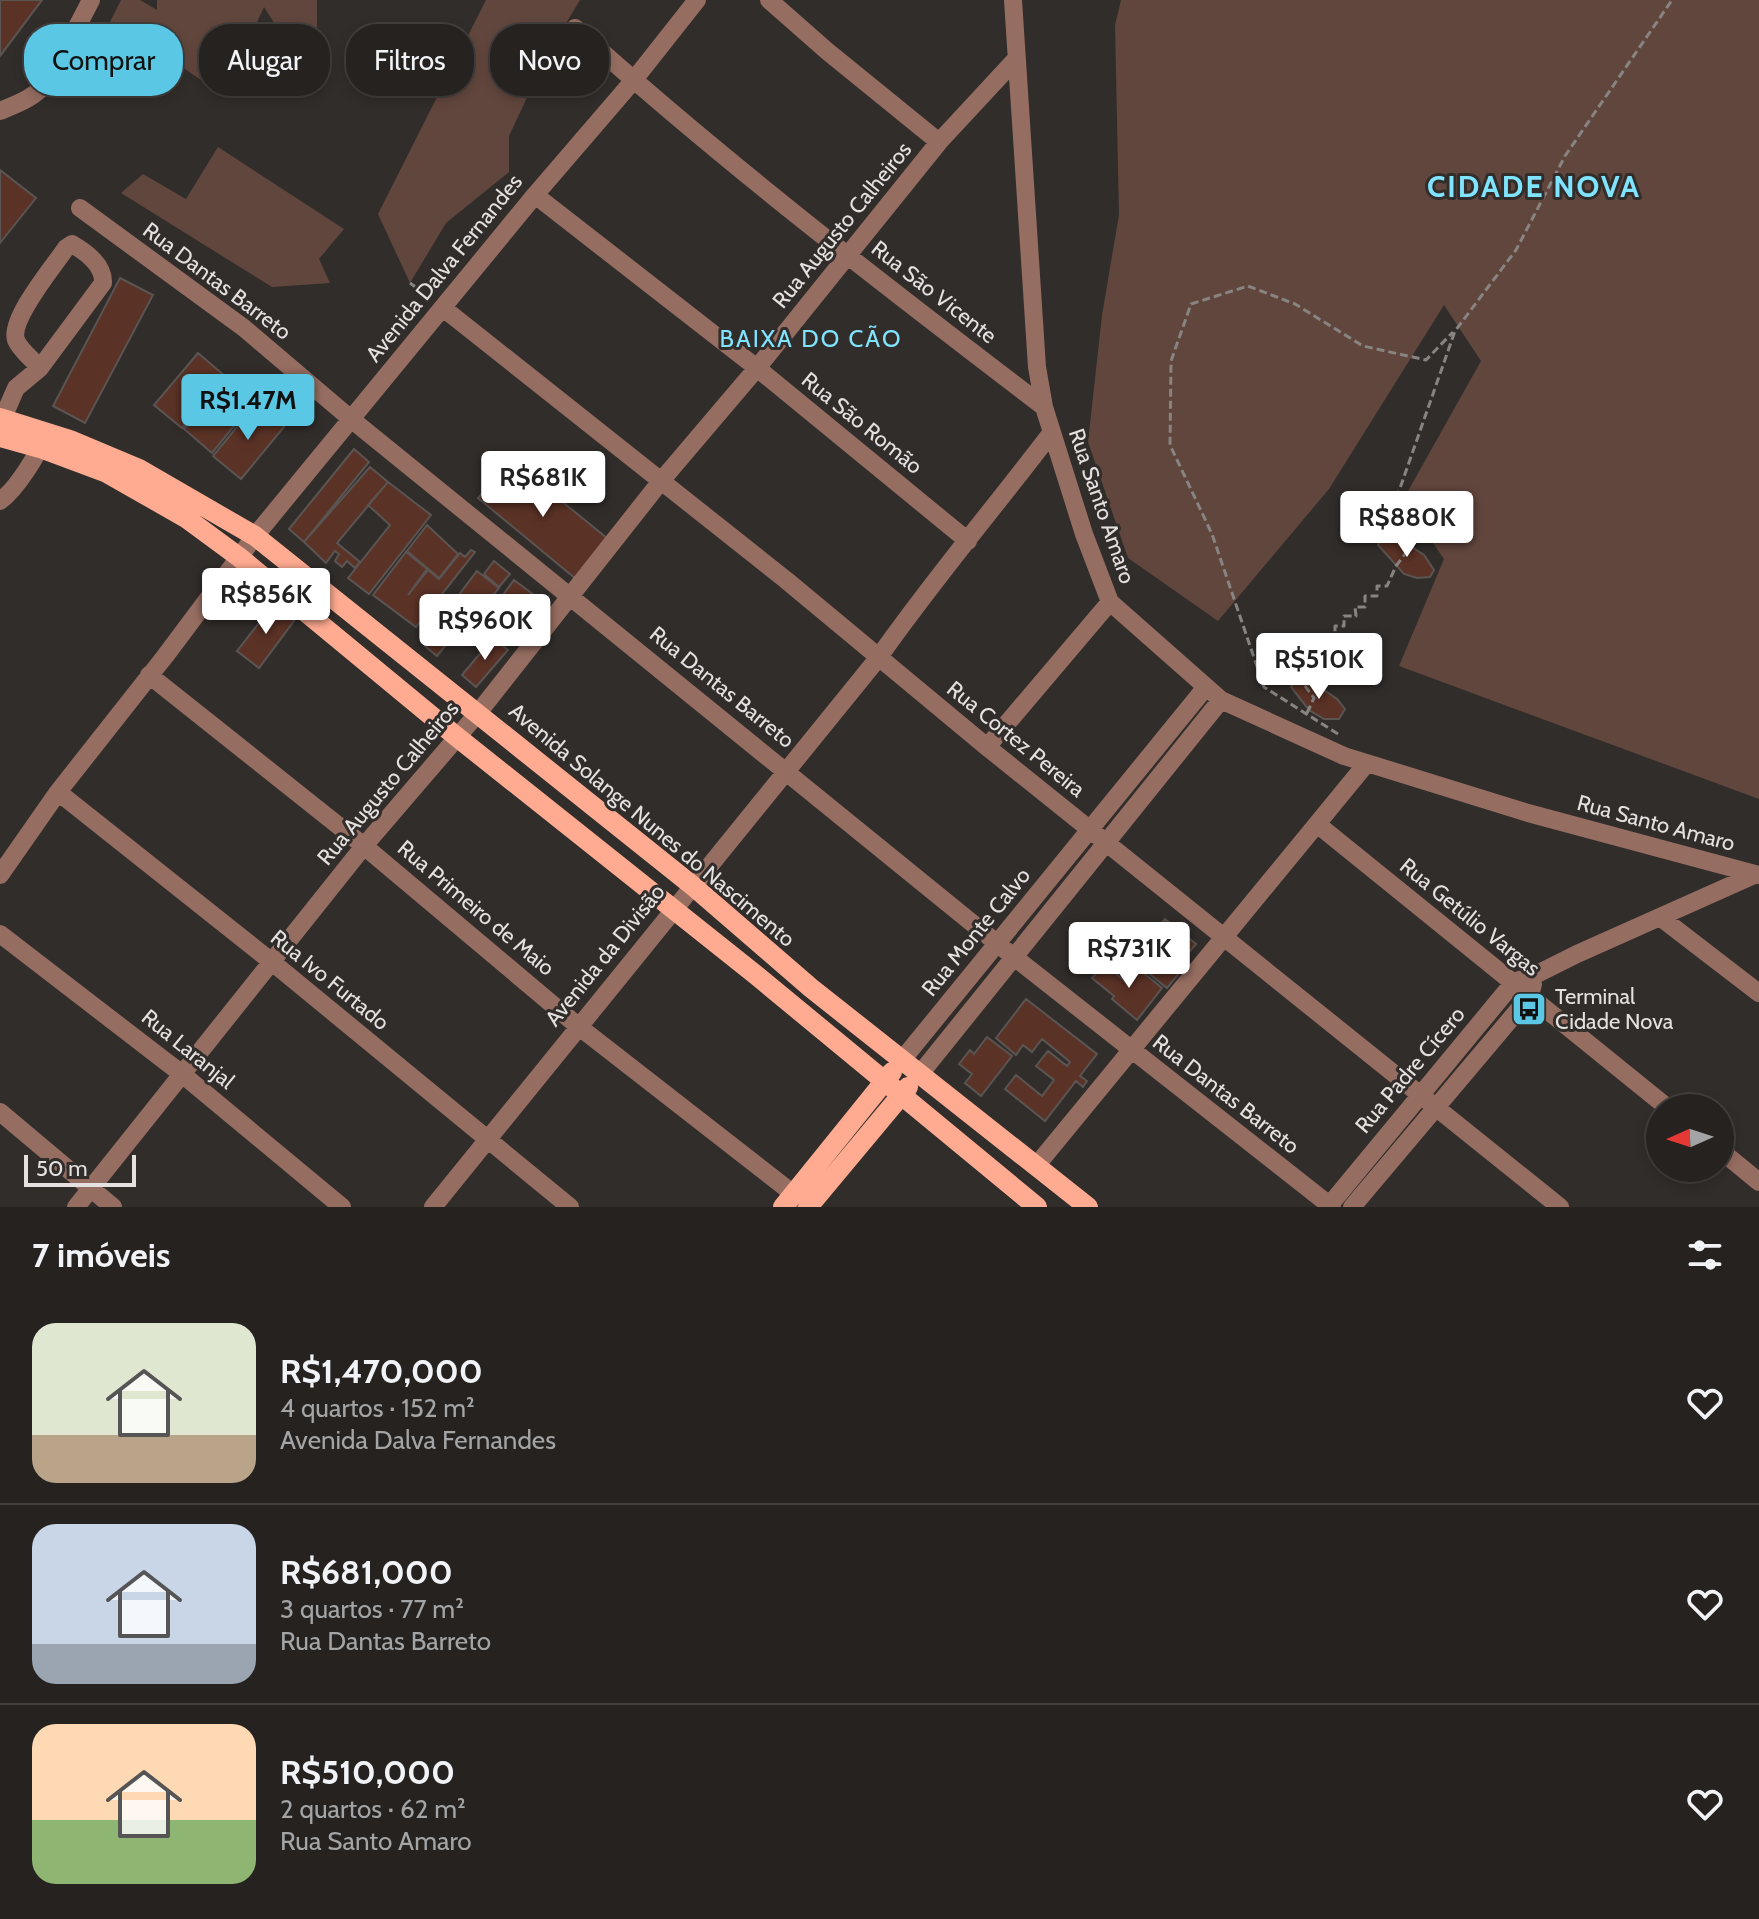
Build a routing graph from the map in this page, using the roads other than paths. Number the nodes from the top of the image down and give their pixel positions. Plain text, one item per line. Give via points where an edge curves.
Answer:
1 (91, 0) edge
2 (697, 0) edge
3 (769, 0) edge
4 (1013, 0) edge
5 (609, 59) edge
6 (1015, 60) junction
7 (633, 81) junction
8 (0, 111) edge
9 (939, 142) junction
10 (535, 195) junction
11 (80, 208) dead end
12 (848, 256) junction
13 (443, 308) junction
14 (40, 368) junction
15 (757, 368) junction
16 (1044, 407) junction
17 (351, 419) junction
18 (1, 425) edge
19 (1052, 432) junction
20 (43, 440) junction
21 (661, 481) junction
22 (0, 501) edge
23 (255, 536) junction
24 (968, 541) junction
25 (239, 557) junction
26 (571, 596) junction
27 (1110, 602) junction
28 (879, 657) junction
29 (149, 675) junction
30 (1206, 687) junction
31 (1221, 700) junction
32 (478, 713) junction
33 (457, 737) junction
34 (987, 747) junction
35 (1367, 763) junction
36 (785, 769) junction
37 (58, 792) junction
38 (1317, 824) junction
39 (1098, 836) junction
40 (364, 846) junction
41 (0, 875) edge
42 (1757, 875) edge
43 (693, 886) junction
44 (673, 910) junction
45 (1660, 917) junction
46 (0, 934) edge
47 (1224, 935) junction
48 (998, 944) junction
49 (1014, 957) junction
50 (272, 962) junction
51 (1537, 974) junction
52 (1514, 982) junction
53 (1759, 993) edge
54 (1530, 996) junction
55 (578, 1026) junction
56 (1132, 1051) junction
57 (902, 1060) junction
58 (182, 1074) junction
59 (920, 1074) junction
60 (883, 1083) junction
61 (1421, 1093) junction
62 (1651, 1094) edge
63 (900, 1096) junction
64 (1437, 1106) junction
65 (0, 1112) edge
66 (488, 1139) junction
67 (1734, 1161) edge
68 (1036, 1166) junction
69 (1759, 1182) edge
70 (90, 1188) junction
71 (801, 1204) edge
72 (1329, 1206) edge
73 (76, 1207) edge
74 (113, 1207) edge
75 (342, 1207) edge
76 (433, 1207) edge
77 (570, 1207) edge
78 (1037, 1207) edge
79 (1088, 1207) edge
80 (1352, 1207) edge
81 (1560, 1207) edge

1 - 8 street via 42,90
2 - 7 street, Avenida Dalva Fernandes
3 - 9 street
4 - 6 street, Rua Santo Amaro
5 - 7 street, Rua São Vicente
6 - 9 street, Rua Augusto Calheiros
6 - 16 street, Rua Santo Amaro
7 - 10 street, Avenida Dalva Fernandes
7 - 12 street, Rua São Vicente
9 - 12 street, Rua Augusto Calheiros
10 - 13 street, Avenida Dalva Fernandes
10 - 15 street, Rua São Romão
11 - 17 street, Rua Dantas Barreto via 244,328
12 - 15 street, Rua Augusto Calheiros
12 - 16 street, Rua São Vicente
13 - 17 street, Avenida Dalva Fernandes
13 - 21 street, Rua Cortez Pereira
14 - 14 street via 18,343 15,330 34,294 72,244 102,270 103,283
14 - 18 street via 16,388
15 - 21 street, Rua Augusto Calheiros
15 - 24 street, Rua São Romão
16 - 19 street, Rua Santo Amaro
17 - 23 street, Avenida Dalva Fernandes
17 - 26 street, Rua Dantas Barreto
18 - 20 main road, Avenida Solange Nunes do Nascimento
19 - 24 street, Avenida da Divisão
19 - 27 street, Rua Santo Amaro
20 - 22 street
20 - 23 main road, Avenida Solange Nunes do Nascimento via 139,469
20 - 25 main road, Avenida Solange Nunes do Nascimento via 186,518
21 - 26 street, Rua Augusto Calheiros
21 - 28 street, Rua Cortez Pereira
23 - 25 street, Avenida Dalva Fernandes
23 - 32 main road, Avenida Solange Nunes do Nascimento
24 - 28 street, Avenida da Divisão
25 - 29 street, Avenida Dalva Fernandes
25 - 33 main road, Avenida Solange Nunes do Nascimento
26 - 32 street, Rua Augusto Calheiros
26 - 36 street, Rua Dantas Barreto
27 - 30 street, Rua Santo Amaro
27 - 34 street
28 - 34 street, Rua Cortez Pereira
28 - 36 street, Avenida da Divisão
29 - 37 street, Avenida Dalva Fernandes
29 - 40 street, Rua Primeiro de Maio
30 - 31 street, Rua Santo Amaro
30 - 39 street, Rua Monte Calvo
31 - 35 street, Rua Santo Amaro
31 - 39 street, Rua Monte Calvo
32 - 33 street, Rua Augusto Calheiros
32 - 43 main road, Avenida Solange Nunes do Nascimento
33 - 40 street, Rua Augusto Calheiros
33 - 44 main road, Avenida Solange Nunes do Nascimento
34 - 39 street, Rua Cortez Pereira
35 - 38 street
35 - 42 street, Rua Santo Amaro
36 - 43 street, Avenida da Divisão
36 - 48 street, Rua Dantas Barreto
37 - 41 street, Avenida Dalva Fernandes
37 - 50 street, Rua Ivo Furtado
38 - 47 street
38 - 52 street, Rua Getúlio Vargas
39 - 47 street, Rua Cortez Pereira
39 - 48 street, Rua Monte Calvo
39 - 49 street, Rua Monte Calvo
40 - 50 street, Rua Augusto Calheiros
40 - 55 street, Rua Primeiro de Maio
42 - 45 street
43 - 44 street, Avenida da Divisão
43 - 57 main road, Avenida Solange Nunes do Nascimento
44 - 55 street, Avenida da Divisão
44 - 60 main road, Avenida Solange Nunes do Nascimento
45 - 51 street
45 - 53 street
46 - 58 street, Rua Laranjal
47 - 56 street
47 - 61 street, Rua Cortez Pereira
48 - 49 street, Rua Dantas Barreto
48 - 57 street, Rua Monte Calvo
49 - 56 street, Rua Dantas Barreto
49 - 59 street, Rua Monte Calvo
50 - 58 street, Rua Augusto Calheiros
50 - 66 street, Rua Ivo Furtado
51 - 52 street
51 - 54 street, Rua Padre Cícero
52 - 54 street, Rua Getúlio Vargas
52 - 61 street, Rua Padre Cícero
54 - 62 street, Rua Getúlio Vargas
54 - 64 street, Rua Padre Cícero
55 - 66 street, Avenida da Divisão
55 - 71 street, Rua Primeiro de Maio
56 - 68 street
56 - 72 street, Rua Dantas Barreto
57 - 59 main road, Avenida Solange Nunes do Nascimento
57 - 60 main road, Rua Monte Calvo
58 - 70 street, Rua Augusto Calheiros
58 - 75 street, Rua Laranjal
59 - 63 main road, Rua Monte Calvo
59 - 68 main road, Avenida Solange Nunes do Nascimento
60 - 63 main road, Avenida Solange Nunes do Nascimento
60 - 71 main road, Rua Monte Calvo
61 - 64 street, Rua Cortez Pereira
61 - 72 street, Rua Padre Cícero
63 - 71 main road, Rua Monte Calvo
63 - 78 main road, Avenida Solange Nunes do Nascimento
64 - 80 street, Rua Padre Cícero
64 - 81 street, Rua Cortez Pereira
65 - 70 street
66 - 76 street, Avenida da Divisão
66 - 77 street, Rua Ivo Furtado
67 - 69 street
68 - 79 main road, Avenida Solange Nunes do Nascimento
70 - 73 street, Rua Augusto Calheiros
70 - 74 street

